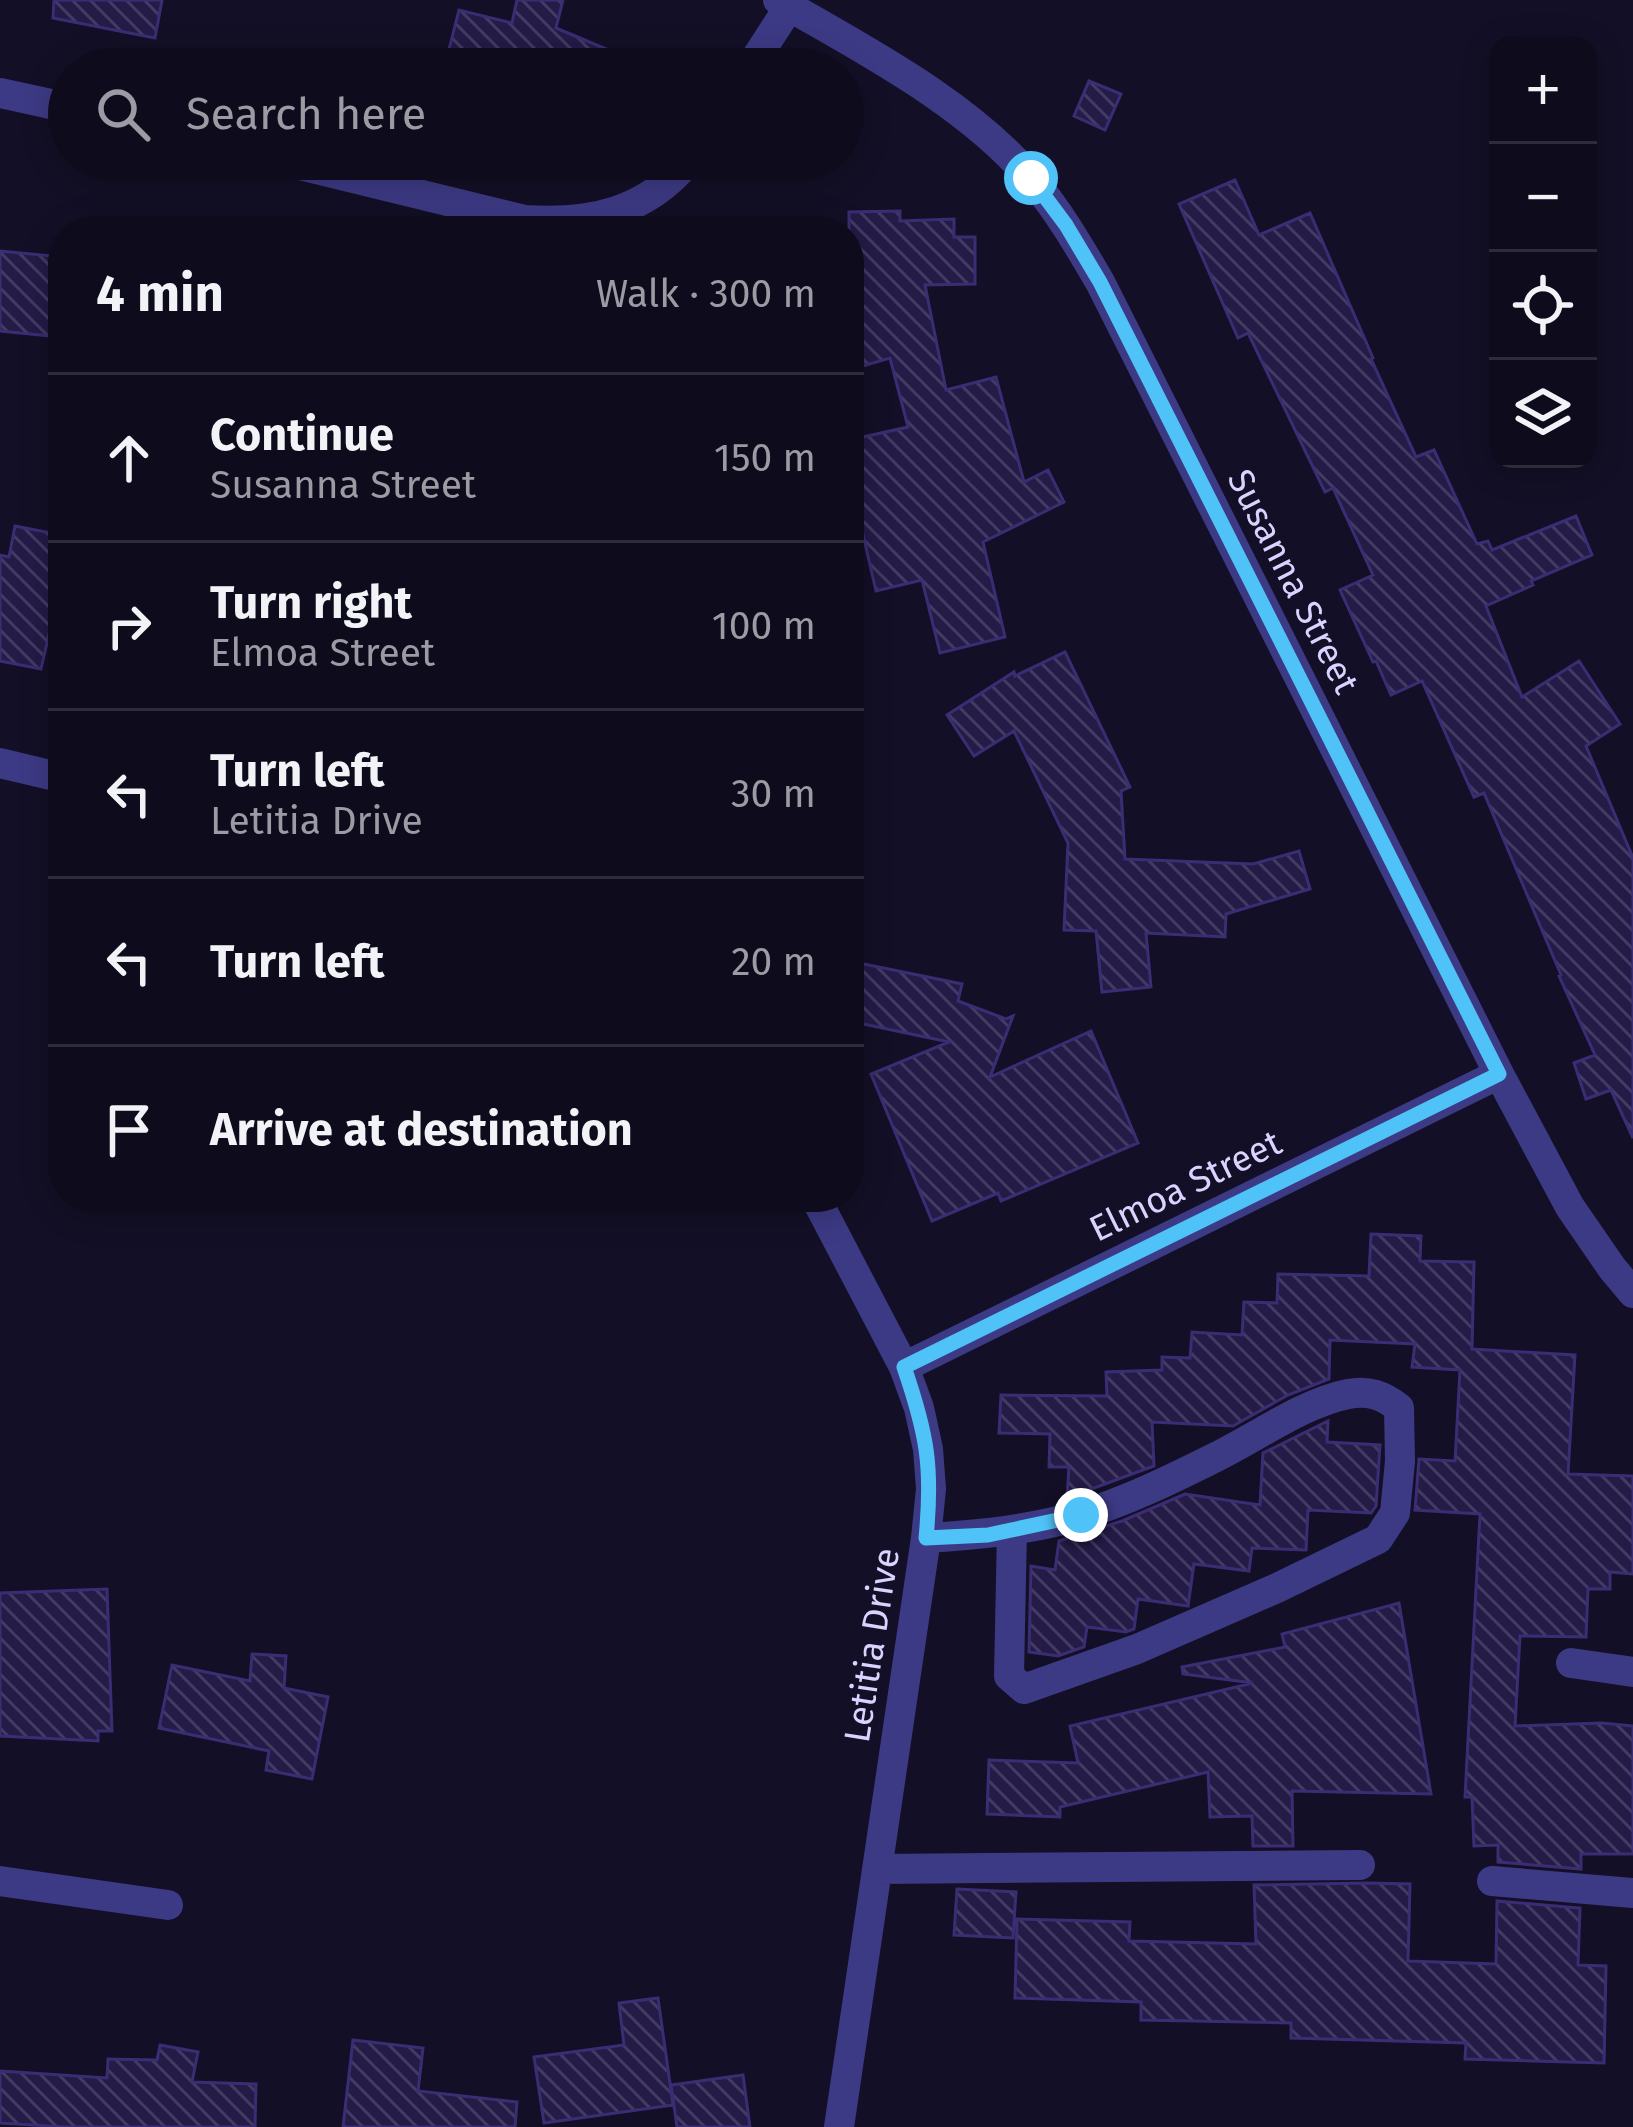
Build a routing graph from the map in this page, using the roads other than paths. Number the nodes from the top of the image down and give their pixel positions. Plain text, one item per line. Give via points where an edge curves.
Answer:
1 (783, 3) edge
2 (760, 48) edge
3 (858, 48) edge
4 (864, 51) edge
5 (0, 93) edge
6 (48, 103) edge
7 (361, 180) edge
8 (671, 180) edge
9 (509, 216) edge
10 (604, 216) edge
11 (0, 763) edge
12 (48, 774) edge
13 (1499, 1074) junction
14 (823, 1212) edge
15 (1633, 1292) edge
16 (904, 1367) junction
17 (1012, 1530) junction
18 (926, 1538) junction
19 (1571, 1663) dead end
20 (1633, 1672) edge
21 (1360, 1865) dead end
22 (877, 1869) junction
23 (0, 1881) edge
24 (1492, 1881) dead end
25 (1633, 1893) edge
26 (168, 1905) dead end
27 (839, 2127) edge

1 - 2 street
1 - 3 street, Susanna Street
4 - 13 street, Susanna Street via 985,134 1066,225
5 - 6 street
7 - 9 street
8 - 10 street
11 - 12 street
13 - 15 street, Susanna Street via 1570,1207
13 - 16 street, Elmoa Street
14 - 16 street, Letitia Drive
16 - 18 street, Letitia Drive via 928,1448
17 - 17 street via 1081,1515 1167,1481 1319,1402 1373,1393 1399,1408 1395,1513 1378,1539 1137,1649 1024,1689 1009,1676
17 - 18 street
18 - 22 street, Letitia Drive
19 - 20 street
21 - 22 street
22 - 27 street, Letitia Drive
23 - 26 street
24 - 25 street

